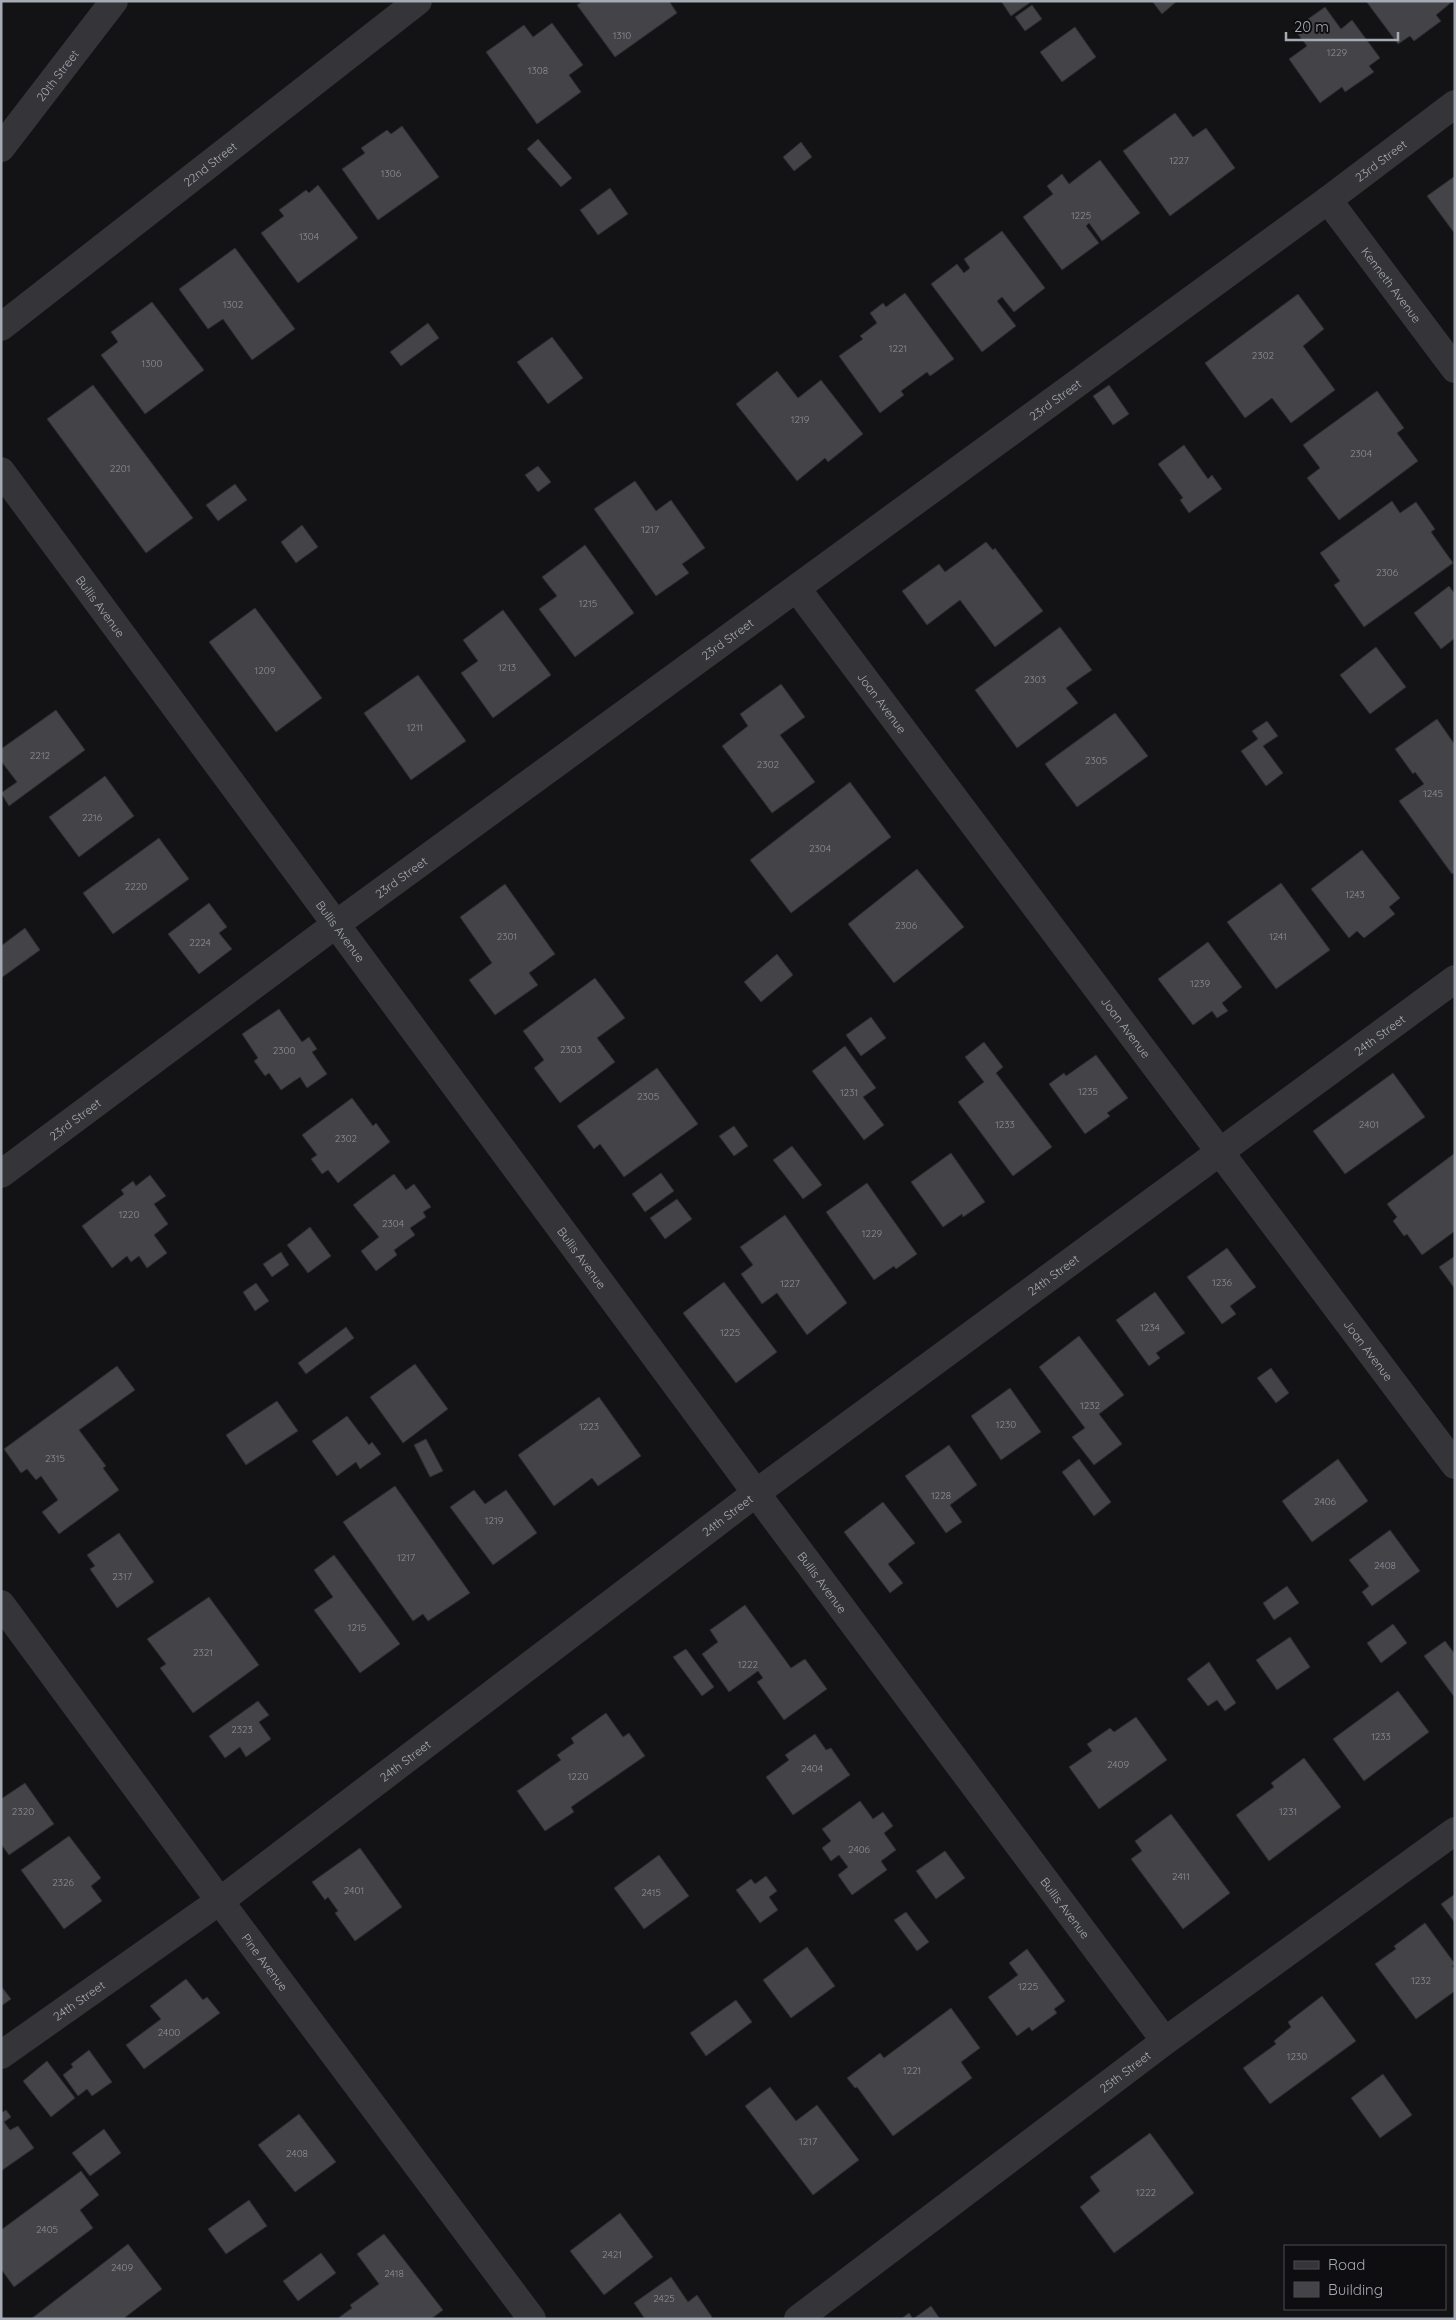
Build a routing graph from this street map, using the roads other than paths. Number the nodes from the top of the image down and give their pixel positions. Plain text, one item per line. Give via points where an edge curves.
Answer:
1 (114, 1) edge
2 (418, 1) edge
3 (1455, 104) edge
4 (1, 148) edge
5 (1328, 200) junction
6 (1, 327) edge
7 (1455, 370) edge
8 (1, 471) edge
9 (797, 589) junction
10 (335, 925) junction
11 (1455, 979) edge
12 (1221, 1152) junction
13 (1, 1174) edge
14 (1455, 1465) edge
15 (756, 1494) junction
16 (1, 1604) edge
17 (1455, 1831) edge
18 (219, 1900) junction
19 (1165, 2041) junction
20 (1, 2055) edge
21 (532, 2319) edge
22 (798, 2319) edge

1 - 4 street, 20th Street
2 - 6 street, 22nd Street
3 - 5 street, 23rd Street
5 - 7 street, Kenneth Avenue
5 - 9 street, 23rd Street
8 - 10 street, Bullis Avenue
9 - 10 street, 23rd Street
9 - 12 street, Joan Avenue
10 - 13 street, 23rd Street
10 - 15 street, Bullis Avenue
11 - 12 street, 24th Street
12 - 14 street, Joan Avenue
12 - 15 street, 24th Street
15 - 18 street, 24th Street
15 - 19 street, Bullis Avenue
16 - 18 street, Pine Avenue
17 - 19 street, 25th Street
18 - 20 street, 24th Street
18 - 21 street, Pine Avenue
19 - 22 street, 25th Street

